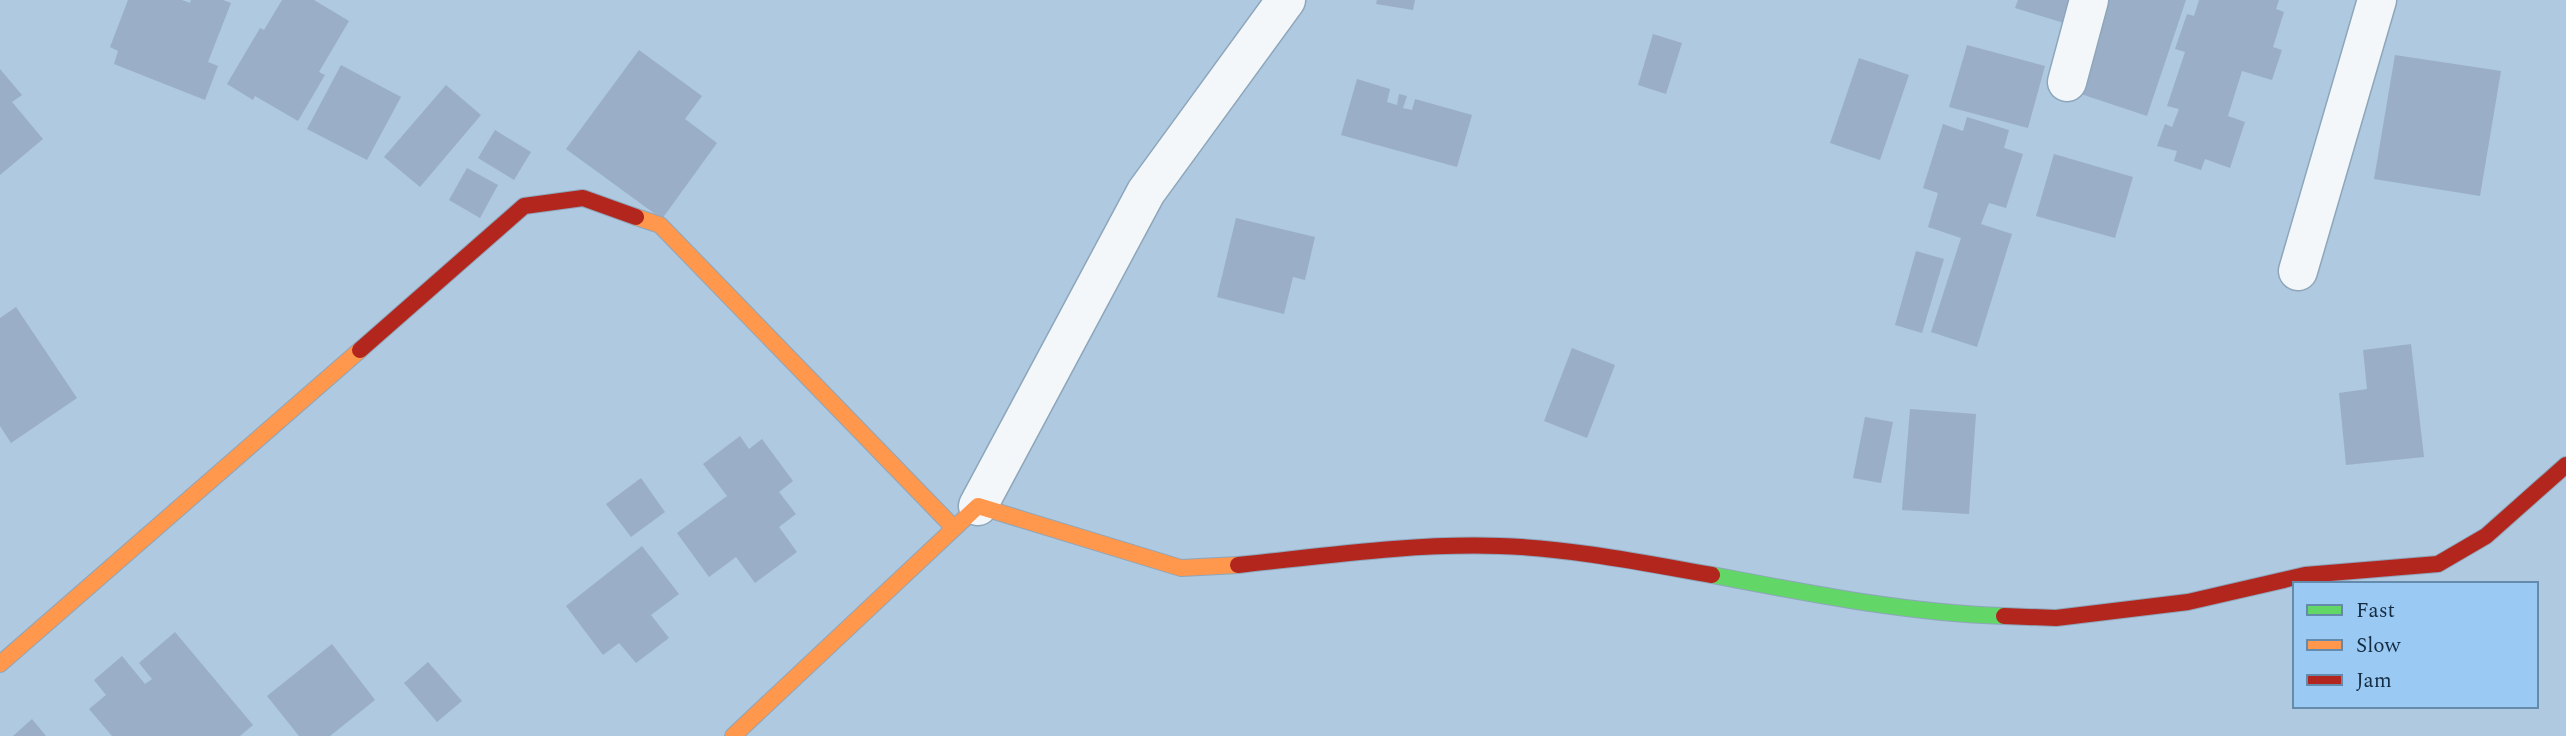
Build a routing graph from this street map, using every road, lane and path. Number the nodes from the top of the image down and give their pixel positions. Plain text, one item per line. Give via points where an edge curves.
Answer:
1 (1286, 0) edge
2 (2089, 0) edge
3 (2378, 0) edge
4 (2067, 82) dead end
5 (2298, 271) dead end
6 (2566, 465) edge
7 (966, 517) junction
8 (0, 664) edge
9 (733, 736) edge

1 - 7 street via 1146,192
2 - 4 street
3 - 5 street
6 - 7 street via 2486,536 2438,564 2305,575 2188,603 2056,618 1971,615 1792,590 1646,563 1500,546 1370,551 1181,568
7 - 8 street via 660,225 583,198 524,206
7 - 9 street

